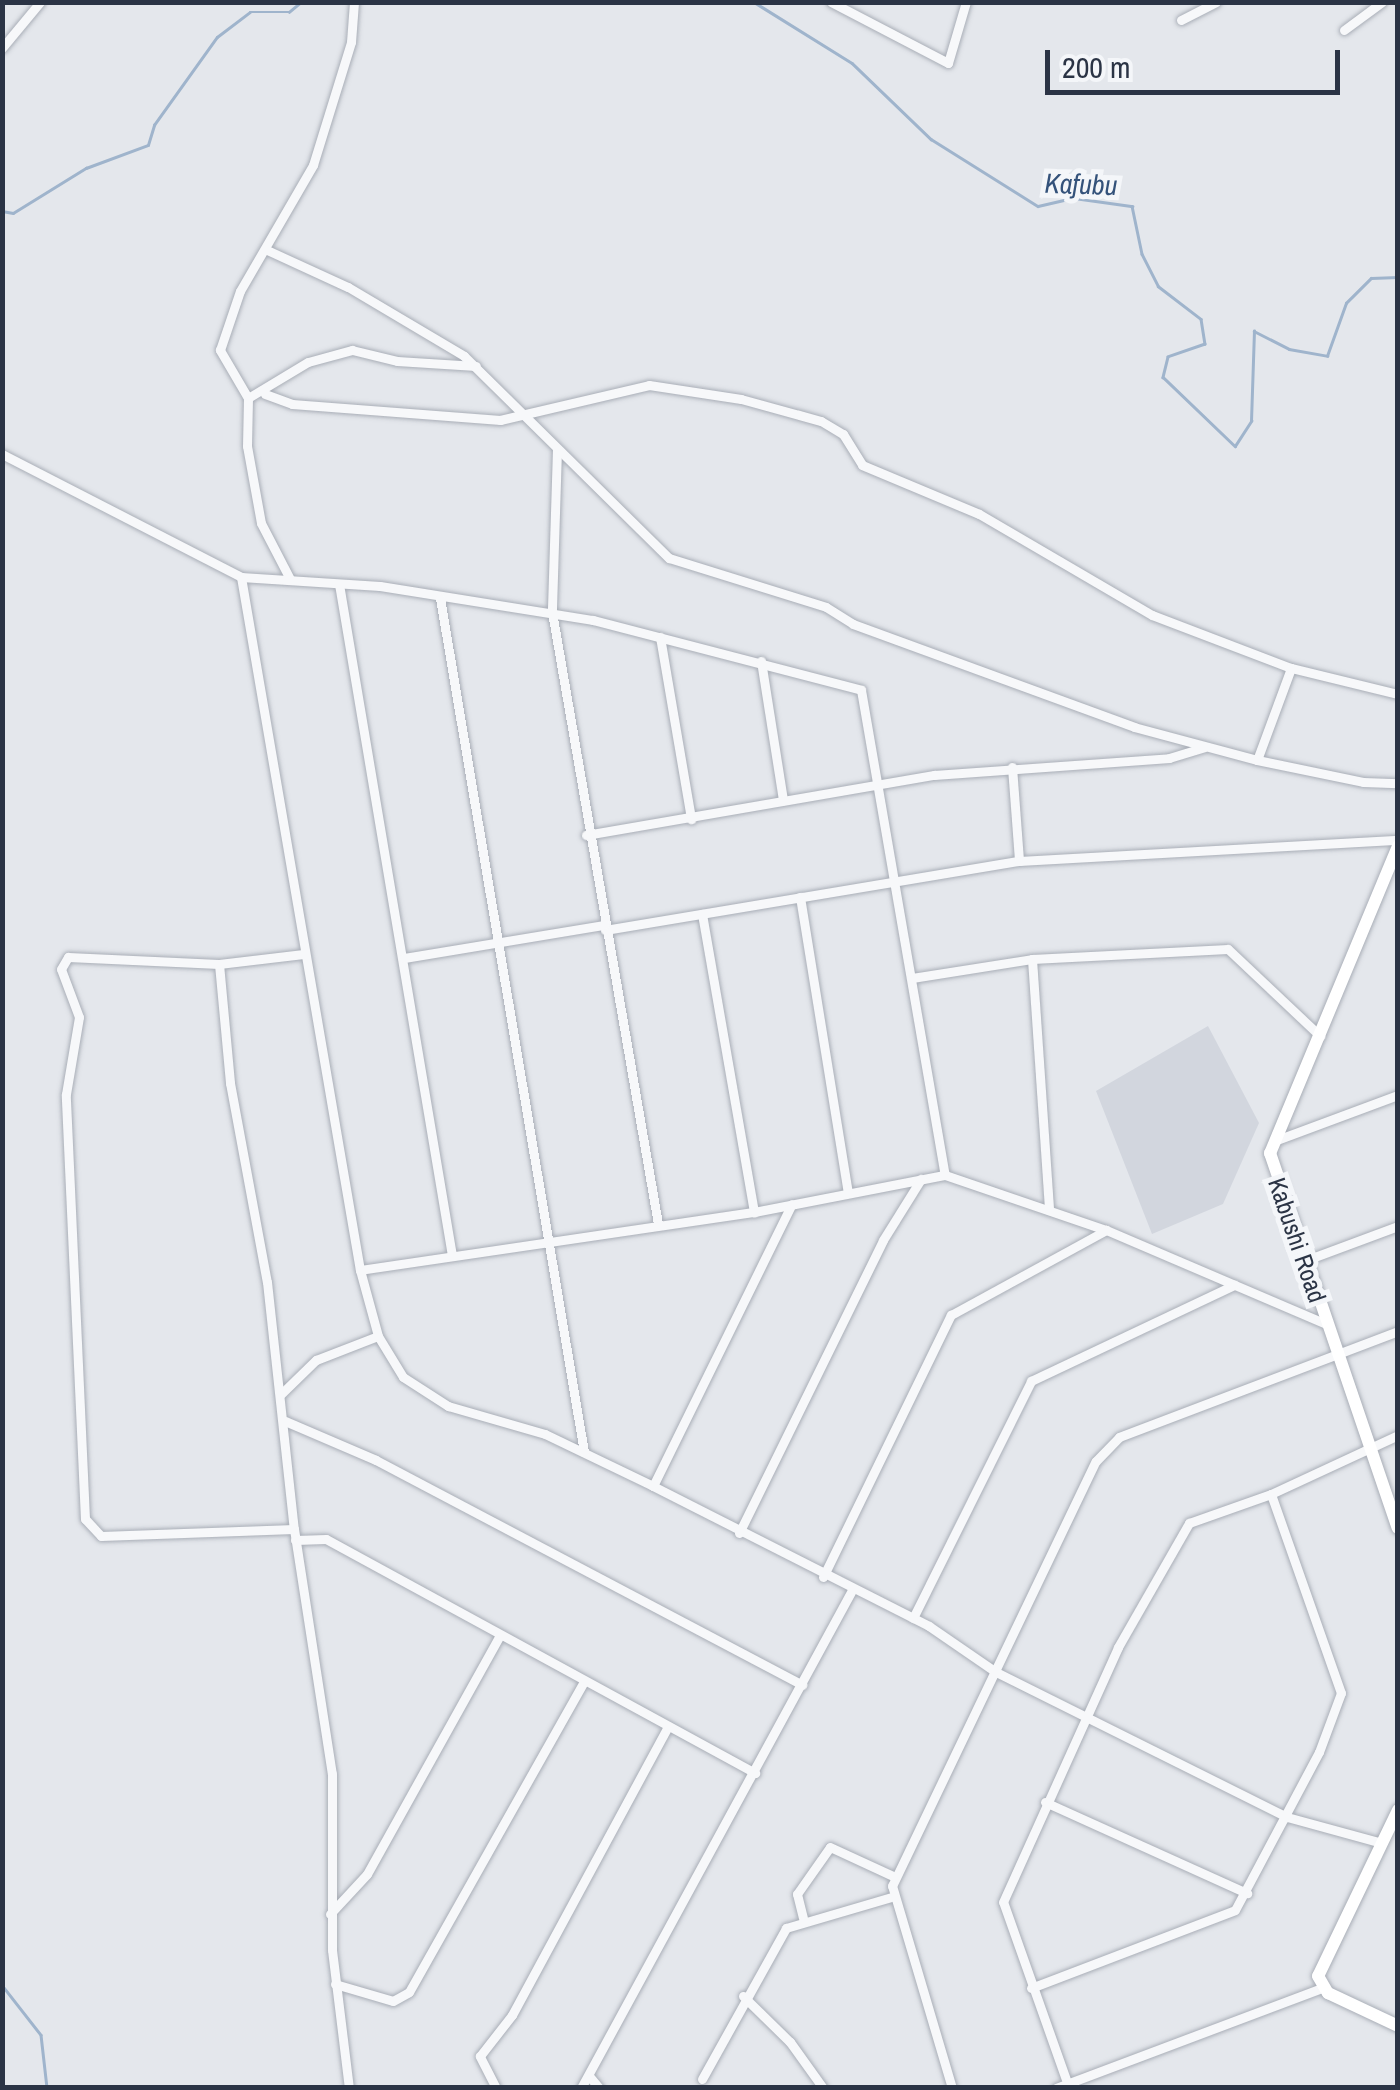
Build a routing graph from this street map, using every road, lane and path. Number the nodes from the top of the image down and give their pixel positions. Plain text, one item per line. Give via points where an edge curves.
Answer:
1 (40, 2) edge
2 (354, 2) edge
3 (831, 2) edge
4 (966, 2) edge
5 (1216, 2) edge
6 (1382, 2) edge
7 (1182, 20) dead end
8 (1344, 30) dead end
9 (3, 46) edge
10 (267, 250) junction
11 (476, 366) junction
12 (264, 394) junction
13 (248, 398) junction
14 (528, 416) junction
15 (556, 449) junction
16 (2, 454) edge
17 (241, 577) junction
18 (290, 580) junction
19 (339, 584) junction
20 (440, 598) junction
21 (552, 612) junction
22 (660, 637) junction
23 (762, 661) junction
24 (1291, 668) junction
25 (1398, 694) edge
26 (1204, 747) junction
27 (1256, 760) junction
28 (1012, 767) junction
29 (1398, 782) edge
30 (880, 784) junction
31 (783, 800) junction
32 (690, 819) junction
33 (586, 835) junction
34 (1398, 843) edge
35 (1018, 862) junction
36 (894, 880) junction
37 (800, 897) junction
38 (702, 914) junction
39 (604, 927) junction
40 (500, 943) junction
41 (304, 954) junction
42 (404, 958) junction
43 (1032, 959) junction
44 (219, 964) junction
45 (912, 978) junction
46 (1320, 1036) junction
47 (1398, 1095) edge
48 (1271, 1142) junction
49 (944, 1175) junction
50 (922, 1179) junction
51 (848, 1192) junction
52 (792, 1204) junction
53 (1049, 1209) junction
54 (754, 1212) junction
55 (658, 1224) junction
56 (1398, 1226) edge
57 (1106, 1230) junction
58 (546, 1239) junction
59 (452, 1256) junction
60 (1304, 1261) junction
61 (360, 1270) junction
62 (1234, 1285) junction
63 (1326, 1324) junction
64 (1398, 1332) edge
65 (378, 1336) junction
66 (1336, 1354) junction
67 (281, 1394) junction
68 (284, 1421) junction
69 (1398, 1435) edge
70 (1369, 1445) junction
71 (584, 1452) junction
72 (654, 1486) junction
73 (1271, 1494) junction
74 (1398, 1528) edge
75 (739, 1533) junction
76 (295, 1535) junction
77 (823, 1577) junction
78 (851, 1592) junction
79 (913, 1618) junction
80 (499, 1638) junction
81 (996, 1672) junction
82 (583, 1683) junction
83 (802, 1685) junction
84 (1084, 1715) junction
85 (668, 1728) junction
86 (755, 1774) junction
87 (1045, 1802) junction
88 (1398, 1810) edge
89 (1287, 1817) junction
90 (1382, 1843) junction
91 (895, 1877) junction
92 (1247, 1893) junction
93 (891, 1897) junction
94 (330, 1914) junction
95 (803, 1918) junction
96 (336, 1984) junction
97 (1031, 1988) junction
98 (1322, 1988) junction
99 (742, 1996) junction
100 (1398, 2026) edge
101 (589, 2076) junction
102 (702, 2079) dead end
103 (1069, 2085) edge
104 (349, 2088) edge
105 (496, 2088) edge
106 (581, 2088) edge
107 (599, 2088) edge
108 (823, 2088) edge
109 (952, 2088) edge
110 (1056, 2088) edge

1 - 9 street
2 - 10 street via 351,42 329,118
3 - 4 street via 948,63
5 - 7 street
6 - 8 street
10 - 11 street via 416,323
10 - 13 street via 240,291 220,350
11 - 12 street via 407,363 352,350 308,362
11 - 14 street
12 - 13 street
12 - 14 street via 292,404 380,414
13 - 18 street via 247,446 260,523
14 - 15 street
14 - 24 street via 650,385 821,421 843,434 862,465 979,514 1152,615
15 - 21 street
15 - 26 street via 669,558 826,607 950,661
16 - 17 street
17 - 18 street
17 - 41 street
18 - 19 street
19 - 20 street
19 - 42 street
20 - 21 street
20 - 40 street
21 - 22 street
21 - 33 street
22 - 23 street
22 - 32 street
23 - 30 street via 861,690
23 - 31 street
24 - 25 street
24 - 27 street
26 - 27 street
26 - 28 street via 1168,758
27 - 29 street via 1362,782
28 - 30 street
28 - 35 street
30 - 31 street
30 - 36 street
31 - 32 street
32 - 33 street
33 - 39 street
34 - 35 street
34 - 46 main road, Kabushi Road
35 - 36 street
36 - 37 street
36 - 45 street
37 - 38 street
37 - 51 street
38 - 39 street
38 - 54 street
39 - 40 street
39 - 55 street
40 - 42 street
40 - 58 street
41 - 44 street
41 - 61 street
42 - 59 street
43 - 45 street
43 - 46 street via 1228,949
43 - 53 street
44 - 67 street via 230,1083
44 - 76 street via 62,962 79,1017 66,1094 83,1378 82,1506 100,1536
45 - 49 street
46 - 48 main road, Kabushi Road
47 - 48 street
48 - 60 main road, Kabushi Road via 1271,1164
49 - 50 street
49 - 53 street
50 - 51 street
50 - 75 street via 883,1240
51 - 52 street
52 - 54 street
52 - 72 street
53 - 57 street
54 - 55 street
55 - 58 street
56 - 60 street
57 - 62 street
57 - 77 street via 951,1315
58 - 59 street
58 - 71 street
59 - 61 street
60 - 63 main road, Kabushi Road
61 - 65 street
62 - 63 street
62 - 79 street via 1031,1381
63 - 66 main road, Kabushi Road
64 - 66 street
65 - 67 street via 316,1360
65 - 71 street via 403,1377 424,1394
66 - 70 main road, Kabushi Road
66 - 81 street via 1110,1443
67 - 68 street
68 - 76 street
68 - 83 street via 376,1460
69 - 70 street
70 - 73 street
70 - 74 main road, Kabushi Road
71 - 72 street
72 - 75 street
73 - 84 street via 1182,1530
73 - 89 street via 1341,1693
75 - 77 street
76 - 80 street via 326,1539
76 - 94 street via 332,1774
77 - 78 street
78 - 79 street
78 - 83 street
79 - 81 street
80 - 82 street
80 - 94 street via 368,1874
81 - 84 street
81 - 91 street
82 - 85 street
82 - 96 street via 409,1992 393,2001
83 - 86 street
84 - 87 street
84 - 89 street
85 - 86 street
85 - 105 street via 512,2016 480,2056
86 - 101 street
87 - 92 street
87 - 97 street via 1003,1902
88 - 90 main road
89 - 90 street
89 - 92 street
90 - 98 main road via 1321,1966
91 - 93 street
91 - 95 street via 830,1847 797,1894
92 - 97 street via 1235,1910 1209,1923
93 - 95 street
93 - 109 street
94 - 96 street
95 - 99 street via 786,1928
96 - 104 street
97 - 103 street
98 - 100 main road
98 - 103 street
99 - 102 street
99 - 108 street via 790,2042
101 - 106 street
101 - 107 street
103 - 110 street

